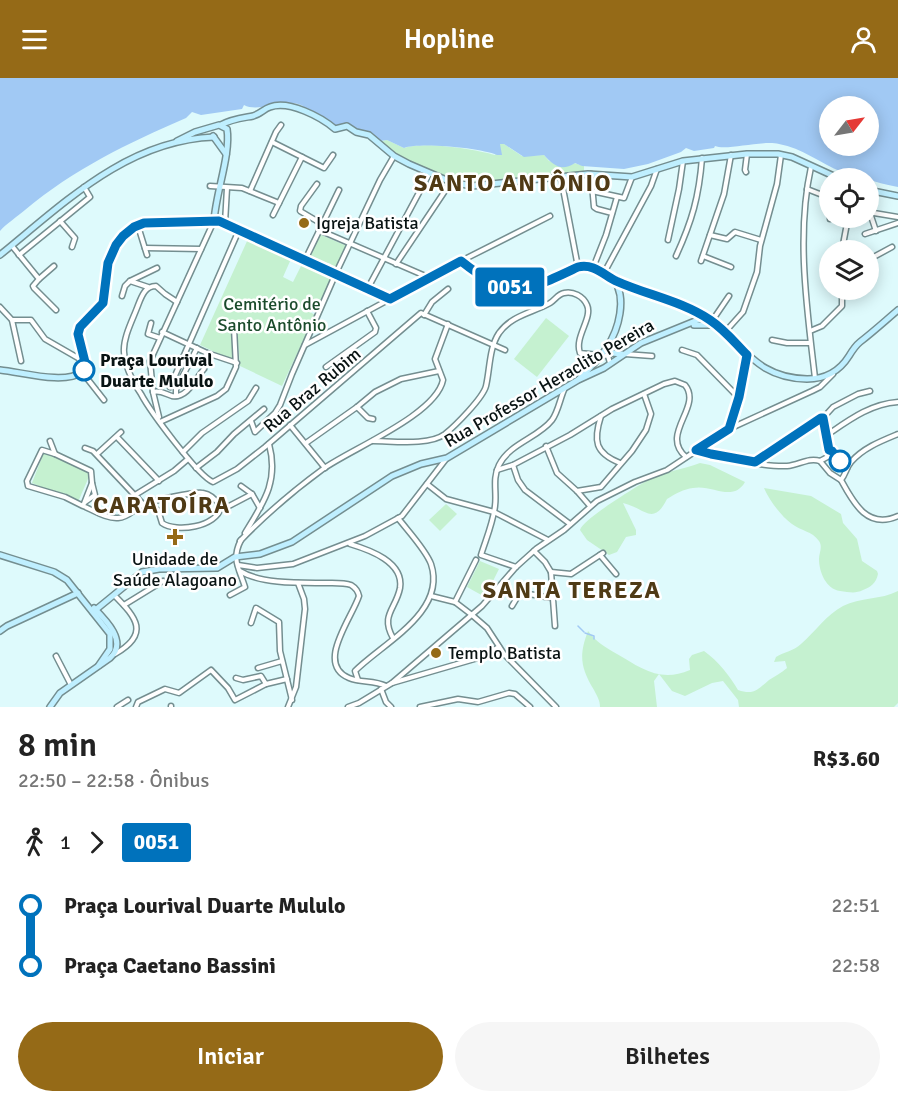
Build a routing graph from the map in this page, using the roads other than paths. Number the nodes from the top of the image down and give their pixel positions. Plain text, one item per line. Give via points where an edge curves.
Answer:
1 (297, 108) junction
2 (300, 116) dead end
3 (234, 120) junction
4 (281, 125) dead end
5 (218, 126) junction
6 (227, 135) junction
7 (215, 138) junction
8 (176, 142) junction
9 (272, 142) junction
10 (226, 154) junction
11 (731, 154) junction
12 (747, 154) junction
13 (333, 155) dead end
14 (781, 155) junction
15 (394, 156) junction
16 (302, 157) junction
17 (702, 158) junction
18 (683, 161) junction
19 (811, 167) junction
20 (657, 170) junction
21 (819, 170) edge
22 (746, 172) dead end
23 (429, 174) junction
24 (591, 174) junction
25 (632, 177) junction
26 (561, 178) junction
27 (451, 182) junction
28 (317, 184) dead end
29 (210, 186) dead end
30 (84, 187) junction
31 (218, 187) junction
32 (227, 188) junction
33 (807, 189) junction
34 (250, 190) junction
35 (339, 190) dead end
36 (592, 191) junction
37 (879, 192) edge
38 (819, 194) edge
39 (898, 196) edge
40 (617, 197) junction
41 (279, 203) junction
42 (612, 213) junction
43 (879, 214) edge
44 (273, 215) dead end
45 (550, 216) dead end
46 (898, 217) edge
47 (60, 221) junction
48 (213, 221) junction
49 (898, 223) edge
50 (225, 224) junction
51 (322, 224) junction
52 (138, 225) junction
53 (874, 228) edge
54 (239, 230) junction
55 (319, 230) junction
56 (875, 232) junction
57 (865, 234) dead end
58 (710, 235) junction
59 (668, 240) dead end
60 (761, 240) junction
61 (351, 243) junction
62 (12, 246) junction
63 (72, 247) dead end
64 (892, 247) dead end
65 (146, 248) junction
66 (201, 249) junction
67 (879, 254) edge
68 (0, 255) edge
69 (20, 255) junction
70 (147, 255) dead end
71 (676, 256) dead end
72 (703, 256) junction
73 (384, 258) junction
74 (305, 260) junction
75 (461, 261) junction
76 (701, 261) dead end
77 (396, 264) junction
78 (54, 266) dead end
79 (578, 267) junction
80 (730, 267) dead end
81 (157, 268) dead end
82 (593, 268) junction
83 (336, 273) junction
84 (604, 274) junction
85 (430, 278) joint
86 (39, 279) junction
87 (130, 280) junction
88 (614, 280) junction
89 (148, 287) junction
90 (368, 288) junction
91 (448, 289) dead end
92 (637, 291) junction
93 (122, 296) dead end
94 (729, 296) dead end
95 (621, 297) junction
96 (390, 299) joint
97 (843, 300) edge
98 (177, 302) junction
99 (0, 307) edge
100 (56, 310) dead end
101 (898, 310) edge
102 (367, 311) junction
103 (422, 314) junction
104 (705, 317) junction
105 (12, 320) junction
106 (151, 323) dead end
107 (714, 323) junction
108 (448, 324) junction
109 (689, 325) junction
110 (234, 328) dead end
111 (810, 331) junction
112 (162, 332) junction
113 (725, 332) junction
114 (160, 338) junction
115 (772, 340) dead end
116 (810, 342) junction
117 (188, 344) junction
118 (609, 345) junction
119 (304, 346) junction
120 (493, 346) junction
121 (197, 348) junction
122 (505, 350) dead end
123 (682, 350) dead end
124 (207, 353) junction
125 (590, 354) junction
126 (625, 354) junction
127 (602, 355) junction
128 (747, 355) junction
129 (652, 356) dead end
130 (21, 361) dead end
131 (85, 362) junction
132 (596, 362) junction
133 (237, 363) junction
134 (610, 363) junction
135 (326, 367) dead end
136 (601, 369) junction
137 (0, 370) edge
138 (439, 371) junction
139 (82, 372) junction
140 (833, 373) junction
141 (815, 378) junction
142 (578, 380) junction
143 (170, 387) dead end
144 (256, 388) dead end
145 (564, 390) junction
146 (870, 391) dead end
147 (153, 392) junction
148 (644, 394) junction
149 (176, 396) junction
150 (739, 397) junction
151 (105, 400) dead end
152 (898, 402) edge
153 (357, 408) junction
154 (264, 409) dead end
155 (602, 415) junction
156 (823, 418) junction
157 (374, 419) dead end
158 (160, 420) junction
159 (251, 421) junction
160 (290, 425) junction
161 (729, 429) junction
162 (121, 432) dead end
163 (898, 434) edge
164 (827, 435) junction
165 (117, 437) junction
166 (50, 441) dead end
167 (373, 441) junction
168 (306, 443) junction
169 (269, 444) junction
170 (546, 446) junction
171 (85, 448) dead end
172 (696, 450) junction
173 (183, 452) junction
174 (832, 453) junction
175 (55, 454) junction
176 (97, 454) junction
177 (686, 457) junction
178 (188, 459) junction
179 (447, 459) junction
180 (820, 460) junction
181 (755, 462) junction
182 (620, 463) junction
183 (513, 465) junction
184 (846, 467) junction
185 (196, 468) junction
186 (325, 468) junction
187 (497, 470) junction
188 (841, 480) junction
189 (159, 481) junction
190 (428, 484) junction
191 (242, 486) dead end
192 (577, 491) junction
193 (252, 494) junction
194 (135, 495) junction
195 (83, 504) junction
196 (143, 504) junction
197 (590, 506) junction
198 (221, 507) junction
199 (260, 508) junction
200 (158, 510) dead end
201 (494, 512) junction
202 (898, 516) edge
203 (398, 518) junction
204 (570, 524) junction
205 (548, 540) junction
206 (240, 542) junction
207 (350, 543) junction
208 (534, 551) junction
209 (0, 555) edge
210 (235, 557) junction
211 (476, 560) dead end
212 (241, 565) junction
213 (516, 567) junction
214 (240, 571) junction
215 (551, 572) junction
216 (616, 573) dead end
217 (163, 581) dead end
218 (297, 583) junction
219 (78, 593) junction
220 (114, 595) junction
221 (230, 596) dead end
222 (431, 596) junction
223 (552, 598) junction
224 (455, 602) junction
225 (124, 605) junction
226 (512, 606) dead end
227 (94, 610) junction
228 (472, 615) junction
229 (251, 623) dead end
230 (555, 626) dead end
231 (0, 631) edge
232 (110, 634) junction
233 (393, 638) junction
234 (117, 642) junction
235 (499, 647) junction
236 (126, 648) junction
237 (114, 654) junction
238 (56, 656) dead end
239 (282, 662) junction
240 (99, 665) junction
241 (258, 668) dead end
242 (355, 671) junction
243 (343, 675) junction
244 (236, 678) dead end
245 (287, 679) junction
246 (358, 681) junction
247 (392, 683) junction
248 (266, 684) junction
249 (71, 685) junction
250 (386, 686) junction
251 (381, 689) junction
252 (129, 700) dead end
253 (292, 701) junction
254 (438, 705) edge
255 (50, 707) edge
256 (117, 707) edge
257 (135, 707) edge
258 (288, 707) edge
259 (348, 707) edge
260 (391, 707) edge
261 (420, 707) edge
262 (530, 707) edge
263 (556, 707) edge

1 - 2 street
1 - 3 street via 273,106
1 - 15 street via 325,120 335,129 347,126 369,135
3 - 5 street
3 - 6 street
4 - 9 street
5 - 6 street via 226,127
5 - 7 street via 213,132
5 - 8 street
6 - 7 street via 221,140
6 - 10 street
7 - 8 street
7 - 10 street
8 - 30 street via 126,161
9 - 16 street
9 - 34 street
10 - 31 street
11 - 12 street
11 - 17 street
11 - 58 street via 726,187
12 - 14 street
12 - 22 street
13 - 16 street via 324,168
14 - 19 street
14 - 60 street
15 - 23 street
15 - 61 street
16 - 41 street
17 - 18 street
17 - 71 street via 694,215
18 - 20 street
18 - 59 street
19 - 21 street
19 - 33 street
20 - 25 street
20 - 84 street
23 - 27 street
23 - 73 street
24 - 25 street
24 - 26 street
24 - 36 street
25 - 40 street via 625,197
26 - 27 street via 479,187
26 - 79 street
27 - 77 street
28 - 51 street via 300,211
29 - 31 street
30 - 47 street via 90,197
30 - 62 street
31 - 32 street
31 - 48 street
32 - 34 street
32 - 50 street
33 - 38 street
33 - 111 street via 804,256
34 - 41 street
35 - 51 street
36 - 40 street
36 - 42 street via 595,209
37 - 39 street
40 - 42 street
41 - 44 street
42 - 82 street
43 - 46 street
45 - 75 street
47 - 63 street via 75,238
47 - 69 street
48 - 50 street
48 - 52 street
48 - 66 street
49 - 56 street
50 - 54 street
51 - 55 street
52 - 65 street
52 - 131 street via 123,236 112,252 103,303 80,327
53 - 56 street
54 - 74 street
54 - 117 street
55 - 61 street
55 - 74 street
56 - 57 street
58 - 60 street via 727,239 735,232
58 - 72 street
60 - 113 street via 757,272 743,312
61 - 73 street
61 - 83 street
62 - 68 street
62 - 69 street
64 - 67 street
65 - 66 street
65 - 70 street
66 - 98 street
69 - 86 street
72 - 76 street
72 - 80 street
73 - 77 street
73 - 90 street
74 - 83 street
75 - 79 street via 493,283 519,288 538,286
75 - 85 street
77 - 85 street
78 - 86 street
79 - 82 street
81 - 87 street
82 - 84 street
83 - 90 street
83 - 119 street
84 - 88 street
86 - 100 street via 33,287
87 - 89 street
87 - 93 street
88 - 92 street
88 - 95 street
89 - 98 street via 156,286
89 - 158 street via 135,313 124,353 140,393
90 - 96 street
91 - 103 street, Rua Braz Rubim
92 - 95 street via 627,290
92 - 104 street
94 - 107 street
95 - 118 street
96 - 102 street
97 - 111 street via 822,326
98 - 112 street
99 - 105 street
101 - 140 street via 858,343
102 - 119 street
102 - 135 street via 376,331
103 - 108 street
103 - 160 street, Rua Braz Rubim
104 - 107 street
104 - 109 street
105 - 130 street
105 - 131 street via 31,320 45,339
106 - 114 street via 148,334
107 - 109 street
107 - 113 street
108 - 120 street
108 - 138 street via 435,358
109 - 126 street, Rua Professor Heraclito Pereira via 658,335
110 - 133 street
111 - 116 street
112 - 114 street
112 - 117 street
113 - 128 street
114 - 147 street via 150,361
115 - 116 street
116 - 141 street
117 - 121 street
117 - 143 street
118 - 126 street via 615,355
118 - 127 street
119 - 159 street via 278,409 255,432
120 - 122 street
120 - 125 street via 499,333 518,316 571,292 587,306 579,350
120 - 167 street via 483,392 447,433 430,440
121 - 124 street
121 - 149 street
123 - 150 street via 697,356
124 - 133 street
124 - 149 street via 203,367 185,393
125 - 127 street
125 - 132 street
126 - 129 street
126 - 134 street, Rua Professor Heraclito Pereira
127 - 132 street
127 - 134 street via 608,356
128 - 141 street via 768,372
128 - 150 street
131 - 139 street
132 - 136 street
132 - 142 street
133 - 158 street via 220,394
134 - 136 street, Rua Professor Heraclito Pereira
136 - 142 street, Rua Professor Heraclito Pereira
137 - 139 street via 61,378 73,378
138 - 153 street via 395,382 375,392
138 - 167 street via 443,380 435,396
139 - 151 street
140 - 141 street
140 - 161 street via 812,392
142 - 145 street, Rua Professor Heraclito Pereira
144 - 173 street via 248,401 202,433
145 - 179 street, Rua Professor Heraclito Pereira
145 - 187 street via 550,422 512,450
146 - 156 street via 833,407
147 - 149 street
147 - 158 street
148 - 155 street
148 - 177 street via 675,381 687,388 690,400 677,431 679,449
148 - 182 street via 650,422 640,441
150 - 161 street
152 - 164 street via 862,412
153 - 157 street
153 - 168 street
154 - 159 street
155 - 170 street
155 - 182 street via 599,448
156 - 164 street
156 - 181 street
158 - 173 street
159 - 185 street
160 - 168 street
160 - 169 street, Rua Braz Rubim
161 - 172 street
162 - 165 street
163 - 184 street via 872,445
164 - 174 street
165 - 176 street
165 - 189 street
166 - 175 street
167 - 186 street
168 - 186 street
169 - 185 street, Rua Braz Rubim via 217,482 206,479
169 - 199 street via 273,471
170 - 183 street
170 - 192 street via 557,473
171 - 176 street
172 - 177 street
172 - 181 street
173 - 178 street
174 - 180 street
174 - 184 street
175 - 195 street via 93,474 95,495
175 - 195 street via 41,451 27,484
176 - 194 street
177 - 197 street
178 - 185 street
178 - 189 street
179 - 190 street, Rua Professor Heraclito Pereira
179 - 210 street via 392,476 292,542 260,554
180 - 181 street via 788,466
180 - 188 street
182 - 192 street via 601,487
183 - 187 street
183 - 204 street via 525,490
184 - 188 street
186 - 206 street via 273,508
187 - 201 street
188 - 202 street via 864,514 877,518
189 - 194 street
190 - 201 street via 446,499
190 - 203 street, Rua Professor Heraclito Pereira
191 - 193 street
192 - 197 street
193 - 198 street
193 - 199 street
194 - 196 street
195 - 196 street via 117,519
196 - 198 street via 201,492
197 - 204 street
198 - 200 street via 211,520 176,529 162,523
199 - 206 street
201 - 205 street
201 - 213 street via 481,555
203 - 207 street, Rua Professor Heraclito Pereira
203 - 222 street via 429,560
204 - 205 street
205 - 208 street
206 - 210 street
207 - 212 street, Rua Professor Heraclito Pereira via 293,564 257,568
207 - 233 street via 381,556 397,574 400,588 387,624
208 - 213 street
208 - 215 street
209 - 219 street via 59,574
210 - 212 street
210 - 220 street via 213,569 147,570
211 - 224 street
212 - 214 street
213 - 228 street
214 - 218 street via 252,578
214 - 221 street via 245,587
215 - 216 street via 571,574 602,554
215 - 223 street
217 - 225 street
218 - 243 street via 348,584 358,592 335,651 335,662
218 - 253 street via 305,609
219 - 227 street
219 - 231 street
220 - 225 street
220 - 227 street
222 - 224 street
222 - 233 street via 421,613
223 - 226 street via 523,593
223 - 230 street
224 - 228 street
225 - 236 street via 138,629
227 - 232 street
227 - 234 street via 115,633
228 - 235 street via 487,628
228 - 247 street
229 - 239 street via 256,608 279,622
232 - 234 street
232 - 240 street via 110,649
233 - 242 street
234 - 236 street
234 - 237 street
235 - 247 street via 478,658
235 - 263 street
236 - 237 street
237 - 240 street
238 - 249 street
239 - 241 street
239 - 245 street
240 - 249 street
242 - 243 street
242 - 246 street
243 - 246 street
244 - 248 street via 261,676
245 - 248 street
245 - 253 street
246 - 250 street
247 - 250 street
248 - 257 street via 235,700 212,670 180,693 165,689 140,700
249 - 255 street
250 - 251 street
251 - 259 street
251 - 260 street
252 - 256 street
253 - 258 street
254 - 261 street
254 - 262 street via 458,699 478,702 509,693 516,694

